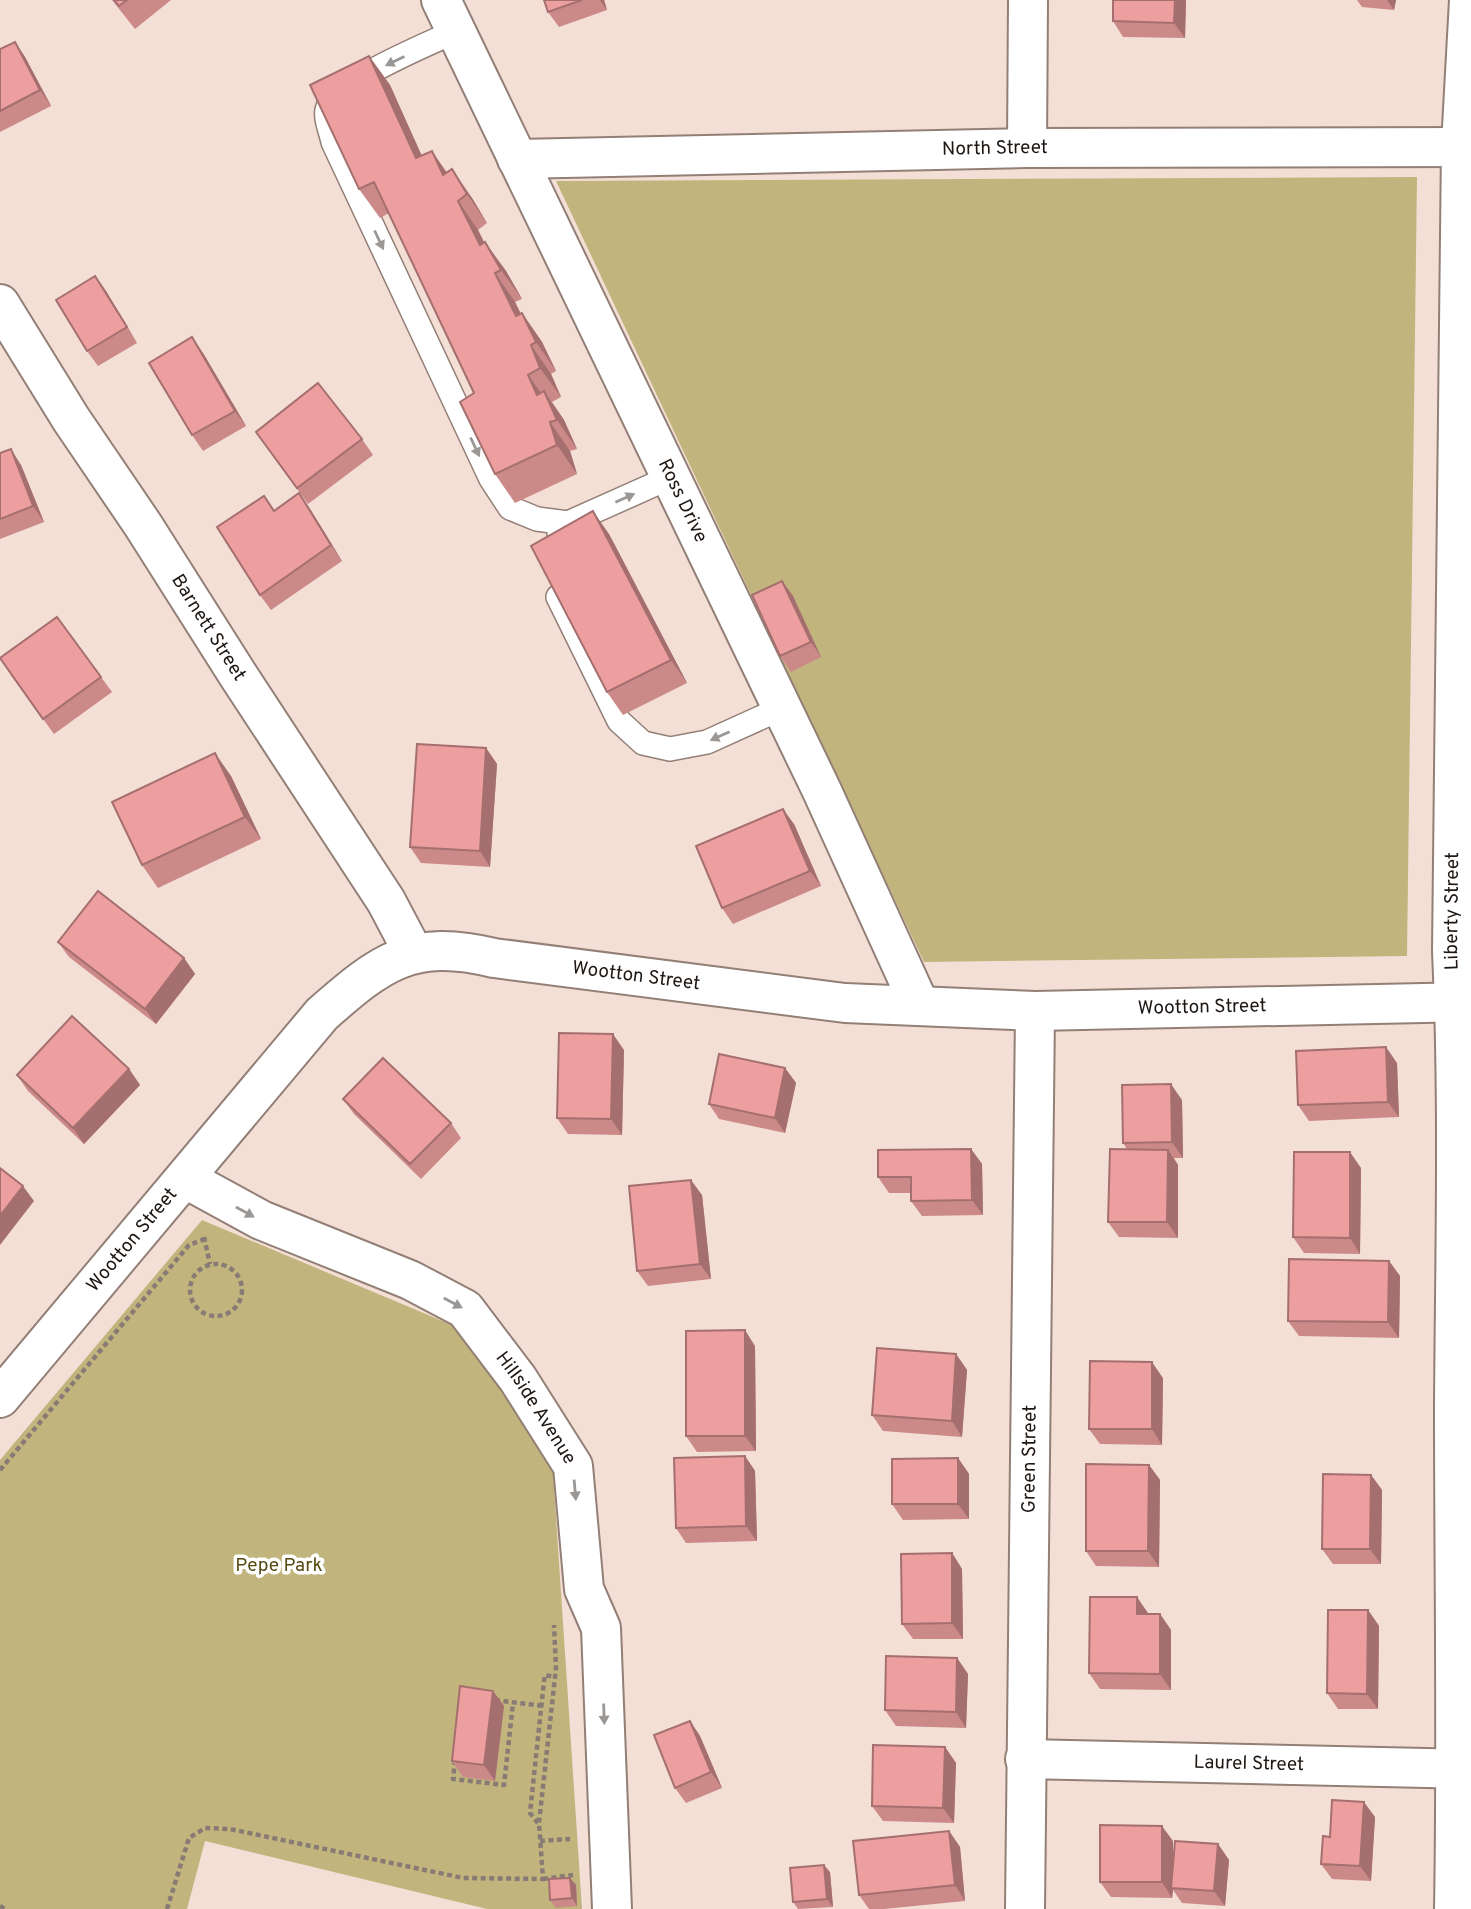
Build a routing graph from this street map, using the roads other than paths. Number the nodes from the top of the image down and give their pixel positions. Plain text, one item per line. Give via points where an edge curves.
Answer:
1 (1028, 0) edge
2 (1469, 0) edge
3 (448, 16) edge
4 (1466, 146) edge
5 (1027, 148) junction
6 (517, 159) junction
7 (0, 304) edge
8 (671, 477) junction
9 (568, 523) junction
10 (545, 550) edge
11 (549, 577) edge
12 (782, 708) junction
13 (414, 954) junction
14 (1463, 1002) edge
15 (920, 1006) junction
16 (1035, 1011) junction
17 (186, 1179) junction
18 (0, 1398) edge
19 (1025, 1759) junction
20 (1464, 1769) edge
21 (612, 1909) edge
22 (1025, 1909) edge
23 (1454, 1909) edge

1 - 5 street
2 - 4 street, Liberty Street
3 - 6 street, Ross Drive
3 -> 9 lane via 333,97 326,111 333,142 491,480 510,508 537,519
4 - 5 street, North Street
4 - 14 street, Liberty Street via 1452,951
5 - 6 street, North Street
6 - 8 street, Ross Drive
7 - 13 street, Barnett Street via 386,901
9 -> 8 lane
8 - 12 street, Ross Drive
9 - 10 lane
12 -> 11 lane via 707,743 670,749 643,743 619,721
12 - 15 street, Ross Drive
13 - 15 street, Wootton Street via 467,951 845,1003
13 - 17 street, Wootton Street via 363,978 322,1014
14 - 16 street, Wootton Street
14 - 20 street, Liberty Street
15 - 16 street, Wootton Street
16 - 19 street, Green Street
17 - 18 street, Wootton Street
17 -> 21 street, Hillside Avenue via 261,1220 410,1280 465,1309 518,1379 573,1466 584,1589 601,1628
19 - 20 street, Laurel Street
19 - 22 street, Green Street
20 - 23 street, Liberty Street

